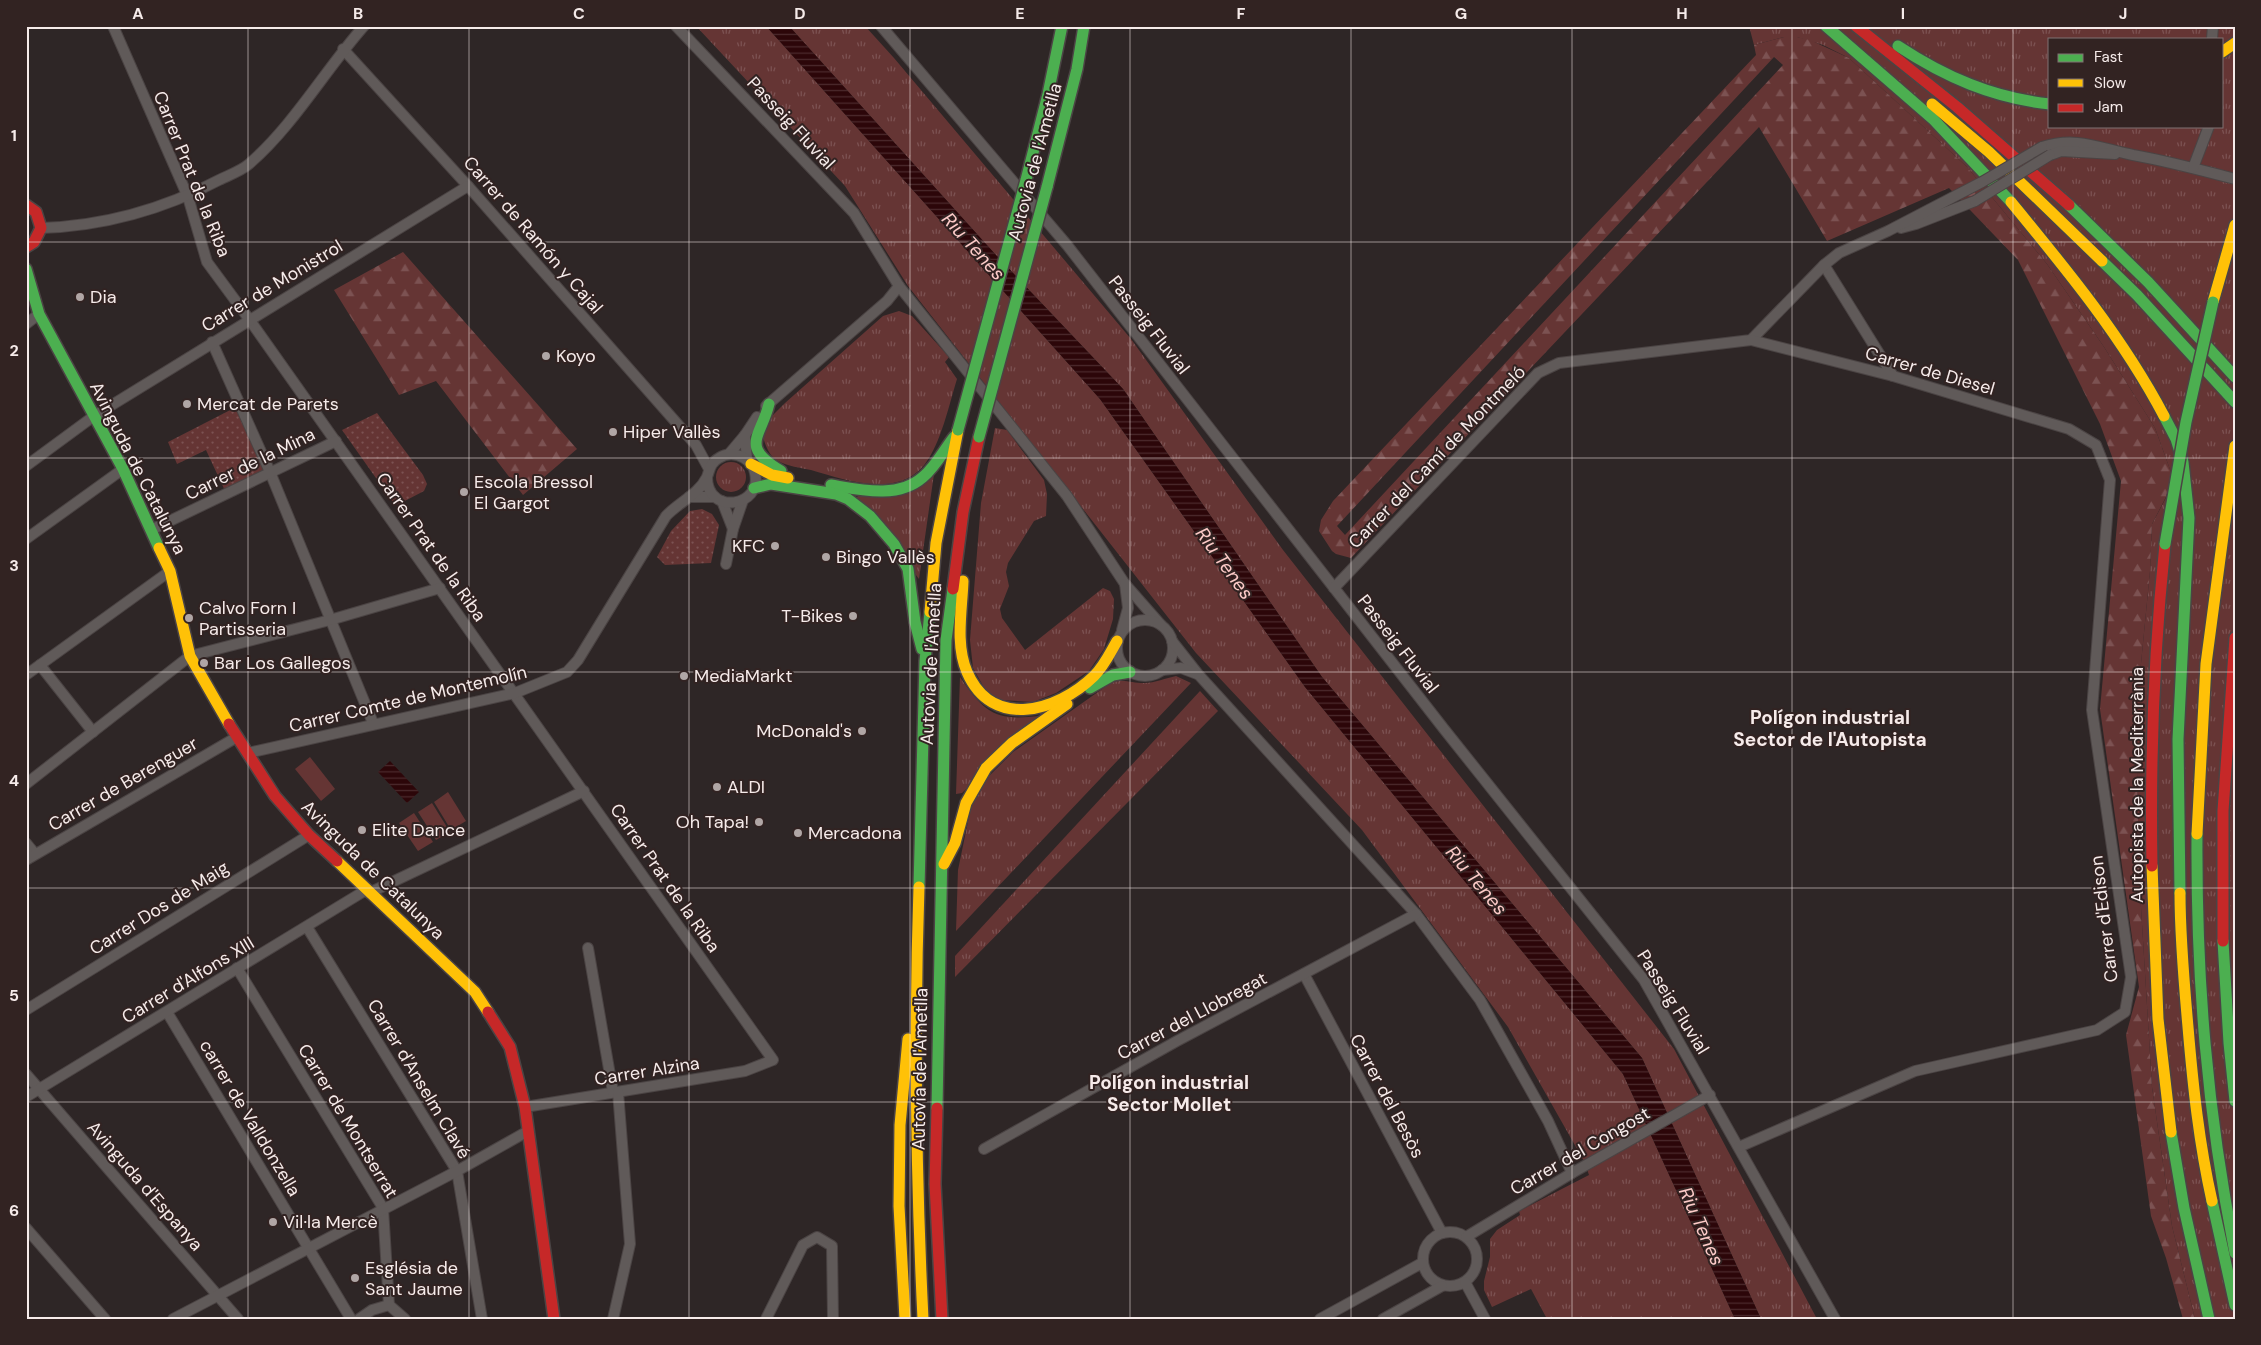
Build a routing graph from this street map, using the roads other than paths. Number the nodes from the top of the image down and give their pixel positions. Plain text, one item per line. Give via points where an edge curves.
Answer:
1 (113, 26) edge
2 (364, 26) edge
3 (676, 26) edge
4 (881, 26) edge
5 (1062, 26) edge
6 (1084, 26) edge
7 (1826, 26) edge
8 (1831, 26) edge
9 (1856, 26) edge
10 (1870, 26) edge
11 (343, 49) junction
12 (2048, 104) edge
13 (2208, 128) edge
14 (2133, 154) junction
15 (2193, 168) junction
16 (2235, 179) edge
17 (468, 186) junction
18 (188, 197) junction
19 (26, 205) edge
20 (2235, 224) edge
21 (41, 228) junction
22 (1888, 231) junction
23 (26, 247) edge
24 (1824, 265) junction
25 (26, 269) edge
26 (899, 286) junction
27 (39, 314) junction
28 (250, 319) junction
29 (26, 324) edge
30 (1751, 340) junction
31 (212, 342) junction
32 (1892, 376) junction
33 (2235, 377) edge
34 (2235, 402) edge
35 (769, 404) junction
36 (94, 416) junction
37 (958, 430) junction
38 (745, 435) junction
39 (336, 441) junction
40 (696, 445) junction
41 (2096, 445) joint
42 (2235, 446) edge
43 (724, 456) junction
44 (749, 462) junction
45 (26, 466) edge
46 (123, 468) junction
47 (270, 472) junction
48 (708, 473) junction
49 (802, 480) junction
50 (754, 488) junction
51 (689, 497) junction
52 (718, 499) junction
53 (743, 500) junction
54 (962, 512) junction
55 (733, 529) junction
56 (151, 530) junction
57 (26, 539) edge
58 (726, 564) dead end
59 (170, 571) junction
60 (1125, 584) junction
61 (440, 588) junction
62 (1334, 588) junction
63 (330, 620) junction
64 (1161, 625) junction
65 (1120, 636) junction
66 (2235, 638) edge
67 (1172, 641) junction
68 (190, 656) junction
69 (925, 661) junction
70 (40, 665) junction
71 (1162, 670) junction
72 (1130, 672) junction
73 (1198, 674) junction
74 (26, 675) edge
75 (515, 693) junction
76 (373, 723) junction
77 (93, 732) junction
78 (236, 737) junction
79 (248, 753) junction
80 (26, 784) edge
81 (584, 791) junction
82 (308, 835) junction
83 (26, 843) edge
84 (31, 857) edge
85 (942, 866) junction
86 (368, 892) junction
87 (1416, 914) junction
88 (307, 927) junction
89 (917, 942) junction
90 (588, 948) dead end
91 (237, 968) junction
92 (1304, 974) junction
93 (26, 1010) edge
94 (167, 1012) junction
95 (773, 1060) joint
96 (26, 1074) edge
97 (39, 1089) junction
98 (616, 1092) junction
99 (1710, 1095) junction
100 (26, 1097) edge
101 (2235, 1100) edge
102 (525, 1107) junction
103 (528, 1131) junction
104 (1739, 1147) junction
105 (984, 1149) dead end
106 (457, 1171) junction
107 (1572, 1173) junction
108 (383, 1208) junction
109 (26, 1228) edge
110 (1442, 1233) junction
111 (1466, 1237) junction
112 (309, 1247) junction
113 (2235, 1253) edge
114 (1422, 1263) junction
115 (1465, 1282) junction
116 (1442, 1286) junction
117 (217, 1295) junction
118 (940, 1298) junction
119 (389, 1305) junction
120 (2235, 1305) edge
121 (104, 1319) edge
122 (173, 1319) edge
123 (238, 1319) edge
124 (351, 1319) edge
125 (358, 1319) edge
126 (405, 1319) edge
127 (482, 1319) edge
128 (554, 1319) edge
129 (613, 1319) edge
130 (766, 1319) edge
131 (833, 1319) edge
132 (905, 1319) edge
133 (923, 1319) edge
134 (942, 1319) edge
135 (946, 1319) edge
136 (1320, 1319) edge
137 (1384, 1319) edge
138 (1485, 1319) edge
139 (1834, 1319) edge
140 (2209, 1319) edge

1 - 18 street, Carrer Prat de la Riba
2 - 11 street
3 - 26 street, Passeig Fluvial via 854,213
4 - 62 street, Passeig Fluvial via 1067,245
5 - 37 main road, Autovia de l'Ametlla, bridge via 1044,111
6 - 54 main road, Autovia de l'Ametlla, bridge via 1077,69
7 - 120 main road via 1933,119 2010,201 2098,311 2146,384 2176,438 2183,462 2189,518 2178,738 2181,948 2202,1157
8 - 34 main road via 1989,152 2137,295
9 - 33 main road via 1999,143 2100,234
10 - 12 main road via 1918,60 1968,86 1996,96
11 - 17 street, Carrer de Ramón y Cajal
11 - 18 street via 276,136 248,165
13 - 15 street
14 - 15 street
14 - 22 street, bridge via 2061,151 1975,201 1916,224
14 - 22 street, bridge via 2070,141 2042,147 1961,195
15 - 16 street
17 - 28 street, Carrer de Monistrol
17 - 40 street, Carrer de Ramón y Cajal
18 - 21 street via 158,208 74,227
18 - 28 street, Carrer Prat de la Riba via 207,262
19 - 21 main road via 36,212
20 - 140 main road, Autopista de la Mediterrània, bridge via 2194,375 2181,442 2158,603 2150,745 2158,1001 2172,1142
21 - 23 main road via 34,242
22 - 24 street via 1849,247
24 - 30 street
24 - 32 street
25 - 27 main road, Avinguda de Catalunya
26 - 35 street via 887,301
26 - 60 street, Passeig Fluvial via 1067,496
27 - 29 street
27 - 36 main road, Avinguda de Catalunya
28 - 31 street, Carrer de Monistrol
28 - 39 street, Carrer Prat de la Riba
30 - 32 street, Carrer de Diesel
30 - 62 street, Carrer del Camí de Montmeló via 1559,363 1538,373
31 - 36 street, Carrer de Monistrol
31 - 47 street
32 - 41 street, Carrer de Diesel via 2069,429
35 - 38 street
35 - 49 main road via 756,435 760,454 774,467
36 - 45 street, Carrer de Monistrol
36 - 46 main road, Avinguda de Catalunya
37 - 49 main road via 924,477 909,486 891,491 863,490
37 - 69 main road, Autovia de l'Ametlla via 936,543
38 - 43 street
38 - 44 street
39 - 47 street, Carrer de la Mina
39 - 61 street, Carrer Prat de la Riba
40 - 43 street, Carrer de Ramón y Cajal
40 - 48 street, Carrer de Ramón y Cajal
41 - 104 street, Carrer d'Edison via 2110,480 2092,710 2131,977 2125,1012 2097,1030 1914,1071
42 - 113 main road via 2206,664 2197,878 2202,1029 2217,1154
43 - 44 street via 738,455
43 - 48 street
44 - 49 main road via 772,475
44 - 50 street via 755,473
46 - 56 main road, Avinguda de Catalunya
46 - 57 street
47 - 56 street, Carrer de la Mina
47 - 63 street
48 - 51 street, Carrer Comte de Montemolín
48 - 52 street via 708,486
50 - 53 street
50 - 69 main road via 771,484 836,494 870,516 894,544 908,569 915,622
51 - 52 street
51 - 75 street, Carrer Comte de Montemolín via 666,516 578,660 567,672
52 - 53 street via 730,503
52 - 55 street
53 - 55 street
54 - 65 main road via 962,648 970,678 989,702 1016,711 1040,708 1088,681 1100,669
54 - 85 main road, Autovia de l'Ametlla via 946,640
55 - 58 street
56 - 59 main road, Avinguda de Catalunya
59 - 68 main road, Avinguda de Catalunya
59 - 70 street
60 - 64 street, Passeig Fluvial
60 - 65 street, Passeig Fluvial via 1128,608
61 - 63 street
61 - 75 street, Carrer Prat de la Riba
62 - 99 street, Passeig Fluvial via 1644,980
63 - 68 street
63 - 76 street
64 - 65 street via 1151,620 1140,620 1130,624
64 - 67 street
65 - 72 street via 1119,658
66 - 101 main road via 2226,739 2222,864 2224,972
67 - 71 street via 1171,657
67 - 73 street
68 - 77 street
68 - 78 main road, Avinguda de Catalunya
69 - 89 main road, Autovia de l'Ametlla
70 - 74 street
70 - 77 street
71 - 72 street via 1146,676
71 - 73 street via 1181,668
72 - 85 main road via 1113,675 1095,685 998,755 976,782 960,817 955,843
73 - 87 street
75 - 76 street, Carrer Comte de Montemolín
75 - 81 street, Carrer Prat de la Riba
76 - 79 street, Carrer Comte de Montemolín
77 - 80 street
78 - 79 main road, Avinguda de Catalunya
78 - 84 street, Carrer de Berenguer
79 - 82 main road, Avinguda de Catalunya via 275,796
81 - 86 street, Carrer d'Alfons XIII
81 - 95 street, Carrer Prat de la Riba
82 - 86 main road, Avinguda de Catalunya
82 - 93 street, Carrer Dos de Maig
83 - 84 street
85 - 118 main road, Autovia de l'Ametlla via 935,1184
86 - 88 street, Carrer d'Alfons XIII
86 - 102 main road, Avinguda de Catalunya via 474,992 510,1046
87 - 92 street, Carrer del Llobregat
87 - 107 street via 1480,1000 1548,1121
88 - 91 street, Carrer d'Alfons XIII
88 - 106 street, Carrer d'Anselm Clavé
89 - 132 main road via 910,974 900,1125 898,1206
89 - 133 main road, Autovia de l'Ametlla via 919,1235
90 - 98 street
91 - 94 street, Carrer d'Alfons XIII
91 - 108 street, Carrer de Montserrat
92 - 105 street, Carrer del Llobregat
92 - 110 street, Carrer del Besòs
94 - 97 street, Carrer d'Alfons XIII
94 - 112 street, carrer de Valldonzella
95 - 98 street, Carrer Alzina via 745,1071
96 - 97 street, Avinguda d'Espanya
97 - 100 street, Carrer d'Alfons XIII
97 - 117 street, Avinguda d'Espanya
98 - 102 street, Carrer Alzina
98 - 129 street via 630,1244
99 - 104 street, Passeig Fluvial
99 - 107 street, Carrer del Congost
102 - 103 main road, Avinguda de Catalunya
103 - 106 street
103 - 128 main road, Avinguda de Catalunya
104 - 139 street, Passeig Fluvial
106 - 108 street
106 - 127 street, Carrer d'Anselm Clavé
107 - 111 street, Carrer del Congost
108 - 112 street
108 - 119 street, Carrer de Montserrat
109 - 121 street
110 - 111 street via 1452,1232
110 - 114 street via 1426,1245
111 - 115 street via 1474,1247 1477,1260 1472,1276
112 - 117 street
112 - 124 street, carrer de Valldonzella
114 - 116 street via 1433,1281
114 - 136 street
115 - 116 street via 1452,1287
115 - 138 street
116 - 137 street
117 - 122 street
117 - 123 street, Avinguda d'Espanya
118 - 134 main road, Autovia de l'Ametlla
118 - 135 main road
119 - 125 street
119 - 126 street
130 - 131 street via 803,1245 817,1236 832,1246

